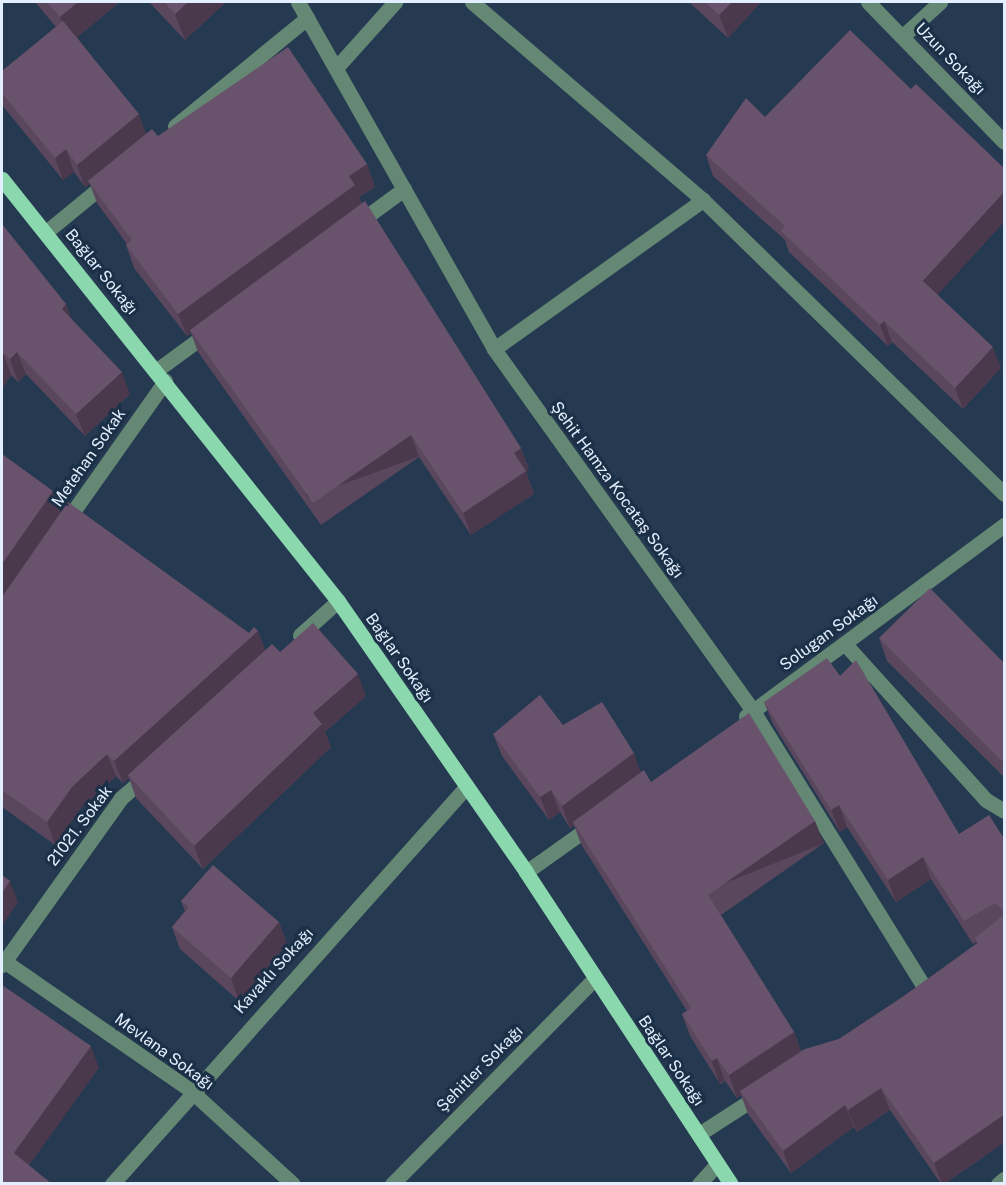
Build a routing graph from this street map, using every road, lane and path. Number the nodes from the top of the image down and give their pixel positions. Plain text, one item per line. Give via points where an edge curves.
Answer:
1 (298, 2) edge
2 (394, 2) edge
3 (472, 2) edge
4 (868, 2) edge
5 (940, 2) edge
6 (307, 18) junction
7 (904, 35) junction
8 (336, 68) junction
9 (163, 136) edge
10 (1005, 142) edge
11 (118, 173) edge
12 (2, 179) edge
13 (404, 189) junction
14 (703, 200) junction
15 (46, 232) junction
16 (338, 238) edge
17 (223, 321) edge
18 (494, 349) junction
19 (161, 375) junction
20 (1005, 494) edge
21 (1005, 525) edge
22 (56, 536) edge
23 (338, 601) junction
24 (845, 644) junction
25 (285, 649) edge
26 (753, 711) junction
27 (734, 724) edge
28 (164, 759) edge
29 (467, 786) junction
30 (611, 811) edge
31 (1005, 811) edge
32 (526, 872) junction
33 (3, 963) edge
34 (594, 979) junction
35 (905, 1000) edge
36 (777, 1083) edge
37 (190, 1090) junction
38 (699, 1134) junction
39 (717, 1164) junction
40 (1005, 1179) edge
41 (112, 1184) edge
42 (293, 1184) edge
43 (392, 1184) edge
44 (699, 1184) edge
45 (730, 1184) edge
46 (998, 1184) edge

1 - 6 street, Şehit Hamza Kocataş Sokağı
2 - 8 street
3 - 14 street
4 - 7 street, Uzun Sokağı
5 - 7 street
6 - 8 street, Şehit Hamza Kocataş Sokağı
6 - 9 street
7 - 10 street, Uzun Sokağı
8 - 13 street, Şehit Hamza Kocataş Sokağı
11 - 15 street
12 - 15 main road, Bağlar Sokağı
13 - 16 street
13 - 18 street, Şehit Hamza Kocataş Sokağı
14 - 18 street
14 - 20 street
15 - 19 main road, Bağlar Sokağı
17 - 19 street, Metehan Sokak
18 - 26 street, Şehit Hamza Kocataş Sokağı
19 - 22 street, Metehan Sokak
19 - 23 main road, Bağlar Sokağı
21 - 24 street, Solugan Sokağı
23 - 25 street
23 - 29 main road, Bağlar Sokağı
24 - 26 street, Solugan Sokağı
24 - 31 street via 986,800
26 - 27 street, Solugan Sokağı
26 - 35 street, Şehit Hamza Kocataş Sokağı via 929,984
28 - 33 street, 21021. Sokak via 121,798
29 - 32 main road, Bağlar Sokağı
29 - 37 street, Kavaklı Sokağı
30 - 32 street
32 - 34 main road, Bağlar Sokağı
33 - 37 street, Mevlana Sokağı
34 - 38 main road, Bağlar Sokağı
34 - 43 street, Şehitler Sokağı
36 - 38 street
37 - 41 street, Kavaklı Sokağı
37 - 42 street, Mevlana Sokağı
38 - 39 main road, Bağlar Sokağı
39 - 44 street
39 - 45 main road, Bağlar Sokağı
40 - 46 street

